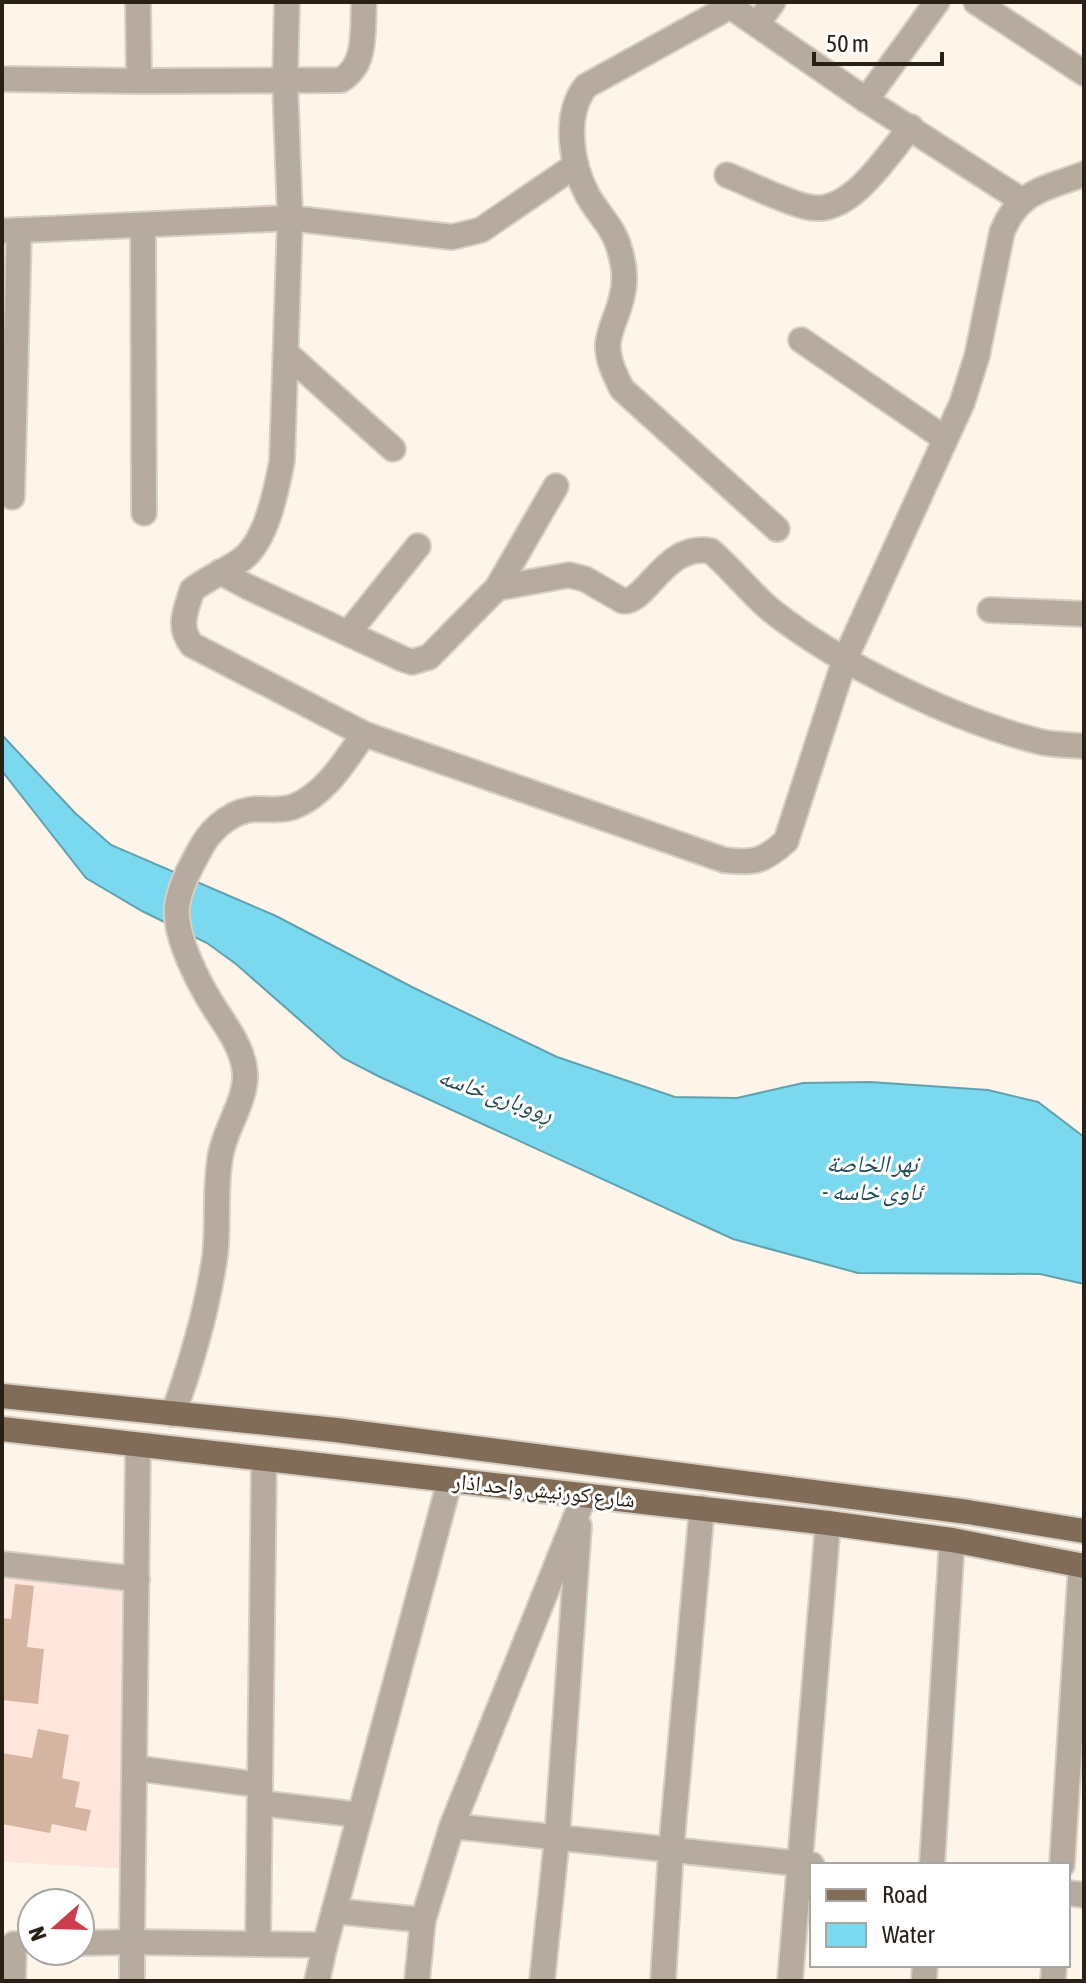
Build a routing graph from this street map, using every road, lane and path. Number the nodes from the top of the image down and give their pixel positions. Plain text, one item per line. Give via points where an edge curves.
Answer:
1 (138, 2) edge
2 (287, 2) edge
3 (364, 2) edge
4 (773, 2) edge
5 (937, 2) edge
6 (976, 2) edge
7 (727, 4) edge
8 (757, 24) junction
9 (1084, 73) edge
10 (2, 79) edge
11 (139, 81) junction
12 (285, 81) junction
13 (866, 100) junction
14 (911, 127) junction
15 (576, 165) junction
16 (1084, 174) edge
17 (727, 175) dead end
18 (1021, 200) junction
19 (290, 218) junction
20 (143, 226) junction
21 (10, 231) edge
22 (801, 340) dead end
23 (287, 354) junction
24 (944, 438) junction
25 (393, 449) dead end
26 (556, 486) dead end
27 (12, 497) dead end
28 (144, 513) dead end
29 (777, 529) dead end
30 (418, 546) dead end
31 (220, 572) junction
32 (497, 588) junction
33 (990, 610) dead end
34 (1084, 614) edge
35 (349, 632) junction
36 (845, 659) junction
37 (364, 734) junction
38 (1084, 746) edge
39 (2, 1396) edge
40 (173, 1414) junction
41 (2, 1429) edge
42 (336, 1430) junction
43 (138, 1445) junction
44 (264, 1459) junction
45 (332, 1465) junction
46 (450, 1480) junction
47 (581, 1499) junction
48 (702, 1508) junction
49 (828, 1523) junction
50 (1084, 1531) edge
51 (952, 1540) junction
52 (2, 1564) edge
53 (1082, 1565) edge
54 (137, 1579) junction
55 (135, 1768) junction
56 (260, 1794) junction
57 (360, 1815) junction
58 (452, 1826) junction
59 (557, 1838) junction
60 (671, 1850) junction
61 (932, 1863) edge
62 (1062, 1863) edge
63 (806, 1864) edge
64 (334, 1911) junction
65 (423, 1920) junction
66 (132, 1942) junction
67 (96, 1943) edge
68 (16, 1944) edge
69 (258, 1944) junction
70 (325, 1945) junction
71 (13, 1981) edge
72 (132, 1981) edge
73 (317, 1981) edge
74 (417, 1981) edge
75 (542, 1981) edge
76 (663, 1981) edge
77 (790, 1981) edge

1 - 11 street
2 - 12 street
3 - 12 street via 359,64 352,74 341,80
4 - 8 street
5 - 13 street
6 - 9 street
7 - 8 street
7 - 15 street via 586,86 572,112
8 - 13 street
10 - 11 street
11 - 12 street
12 - 19 street
13 - 14 street
14 - 17 street via 849,199 830,207 810,208
14 - 18 street
15 - 19 street via 481,230 452,237
15 - 29 street via 588,196 619,245 622,296 608,344 611,368 622,389
16 - 18 street
18 - 24 street via 1002,232 977,356
19 - 20 street
19 - 23 street
20 - 21 street
20 - 28 street
21 - 27 street
22 - 24 street
23 - 25 street
23 - 31 street via 276,494 255,548
24 - 36 street
26 - 32 street
30 - 35 street
31 - 35 street
31 - 37 street via 192,590 184,637
32 - 35 street via 421,661 403,659
32 - 36 street via 569,575 629,601 666,565 691,552 711,551 770,609
33 - 34 street
36 - 37 street via 786,841 769,857 747,863 724,860
36 - 38 street via 995,728 1045,743
37 - 40 street via 333,777 293,806 253,809 229,817 213,830 180,892 182,936 196,977 242,1055 245,1075 221,1151 215,1254 204,1318
39 - 40 main road, شارع كورنيش واحد اذار
40 - 42 main road, شارع كورنيش واحد اذار
41 - 43 main road, شارع كورنيش واحد اذار
42 - 45 main road
42 - 50 main road, شارع كورنيش واحد اذار
43 - 44 main road, شارع كورنيش واحد اذار
43 - 54 street
44 - 45 main road, شارع كورنيش واحد اذار
44 - 56 street
45 - 46 main road, شارع كورنيش واحد اذار
46 - 47 main road, شارع كورنيش واحد اذار
46 - 57 street
47 - 48 main road, شارع كورنيش واحد اذار
47 - 58 street
47 - 59 street
48 - 49 main road, شارع كورنيش واحد اذار
48 - 60 street
49 - 51 main road, شارع كورنيش واحد اذار
49 - 63 street
51 - 53 main road, شارع كورنيش واحد اذار
51 - 61 street
52 - 54 street
53 - 62 street
54 - 55 street
55 - 56 street
55 - 66 street
56 - 57 street
56 - 69 street
57 - 64 street
58 - 59 street
58 - 65 street
59 - 60 street
59 - 75 street
60 - 63 street
60 - 76 street
63 - 77 street
64 - 65 street
64 - 70 street
65 - 74 street
66 - 67 street
66 - 69 street
66 - 72 street
68 - 71 street
69 - 70 street
70 - 73 street

